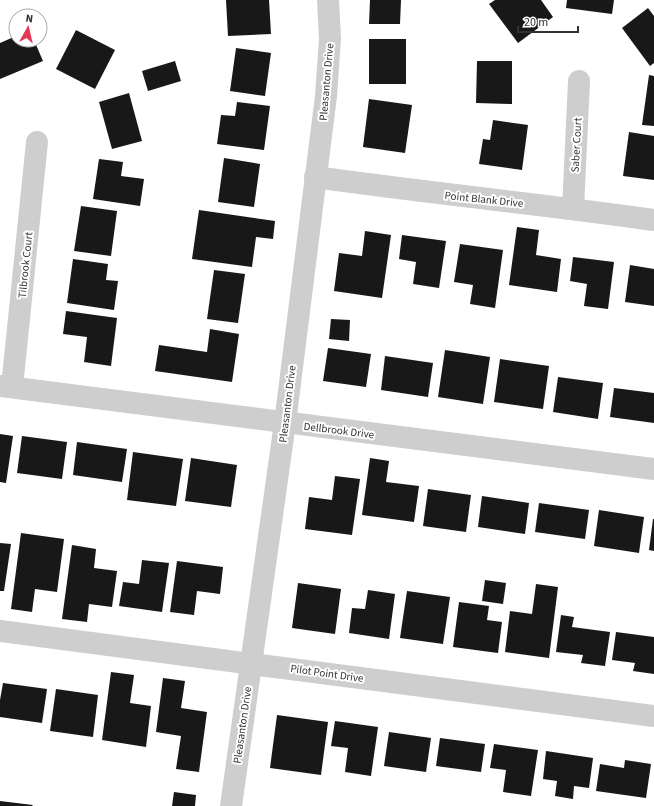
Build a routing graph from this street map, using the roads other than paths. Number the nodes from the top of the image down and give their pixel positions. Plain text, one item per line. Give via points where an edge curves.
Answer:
1 (328, 0) edge
2 (579, 81) dead end
3 (37, 142) dead end
4 (315, 177) junction
5 (572, 209) junction
6 (654, 220) edge
7 (6, 387) edge
8 (285, 423) junction
9 (654, 469) edge
10 (0, 631) edge
11 (251, 663) junction
12 (654, 716) edge
13 (231, 806) edge

1 - 4 street, Pleasanton Drive via 330,40 326,96
2 - 5 street, Saber Court
3 - 7 street, Tilbrook Court
4 - 5 street, Point Blank Drive
4 - 8 street, Pleasanton Drive
5 - 6 street, Point Blank Drive
7 - 8 street, Dellbrook Drive
8 - 9 street, Dellbrook Drive
8 - 11 street, Pleasanton Drive
10 - 11 street, Pilot Point Drive
11 - 12 street, Pilot Point Drive
11 - 13 street, Pleasanton Drive

